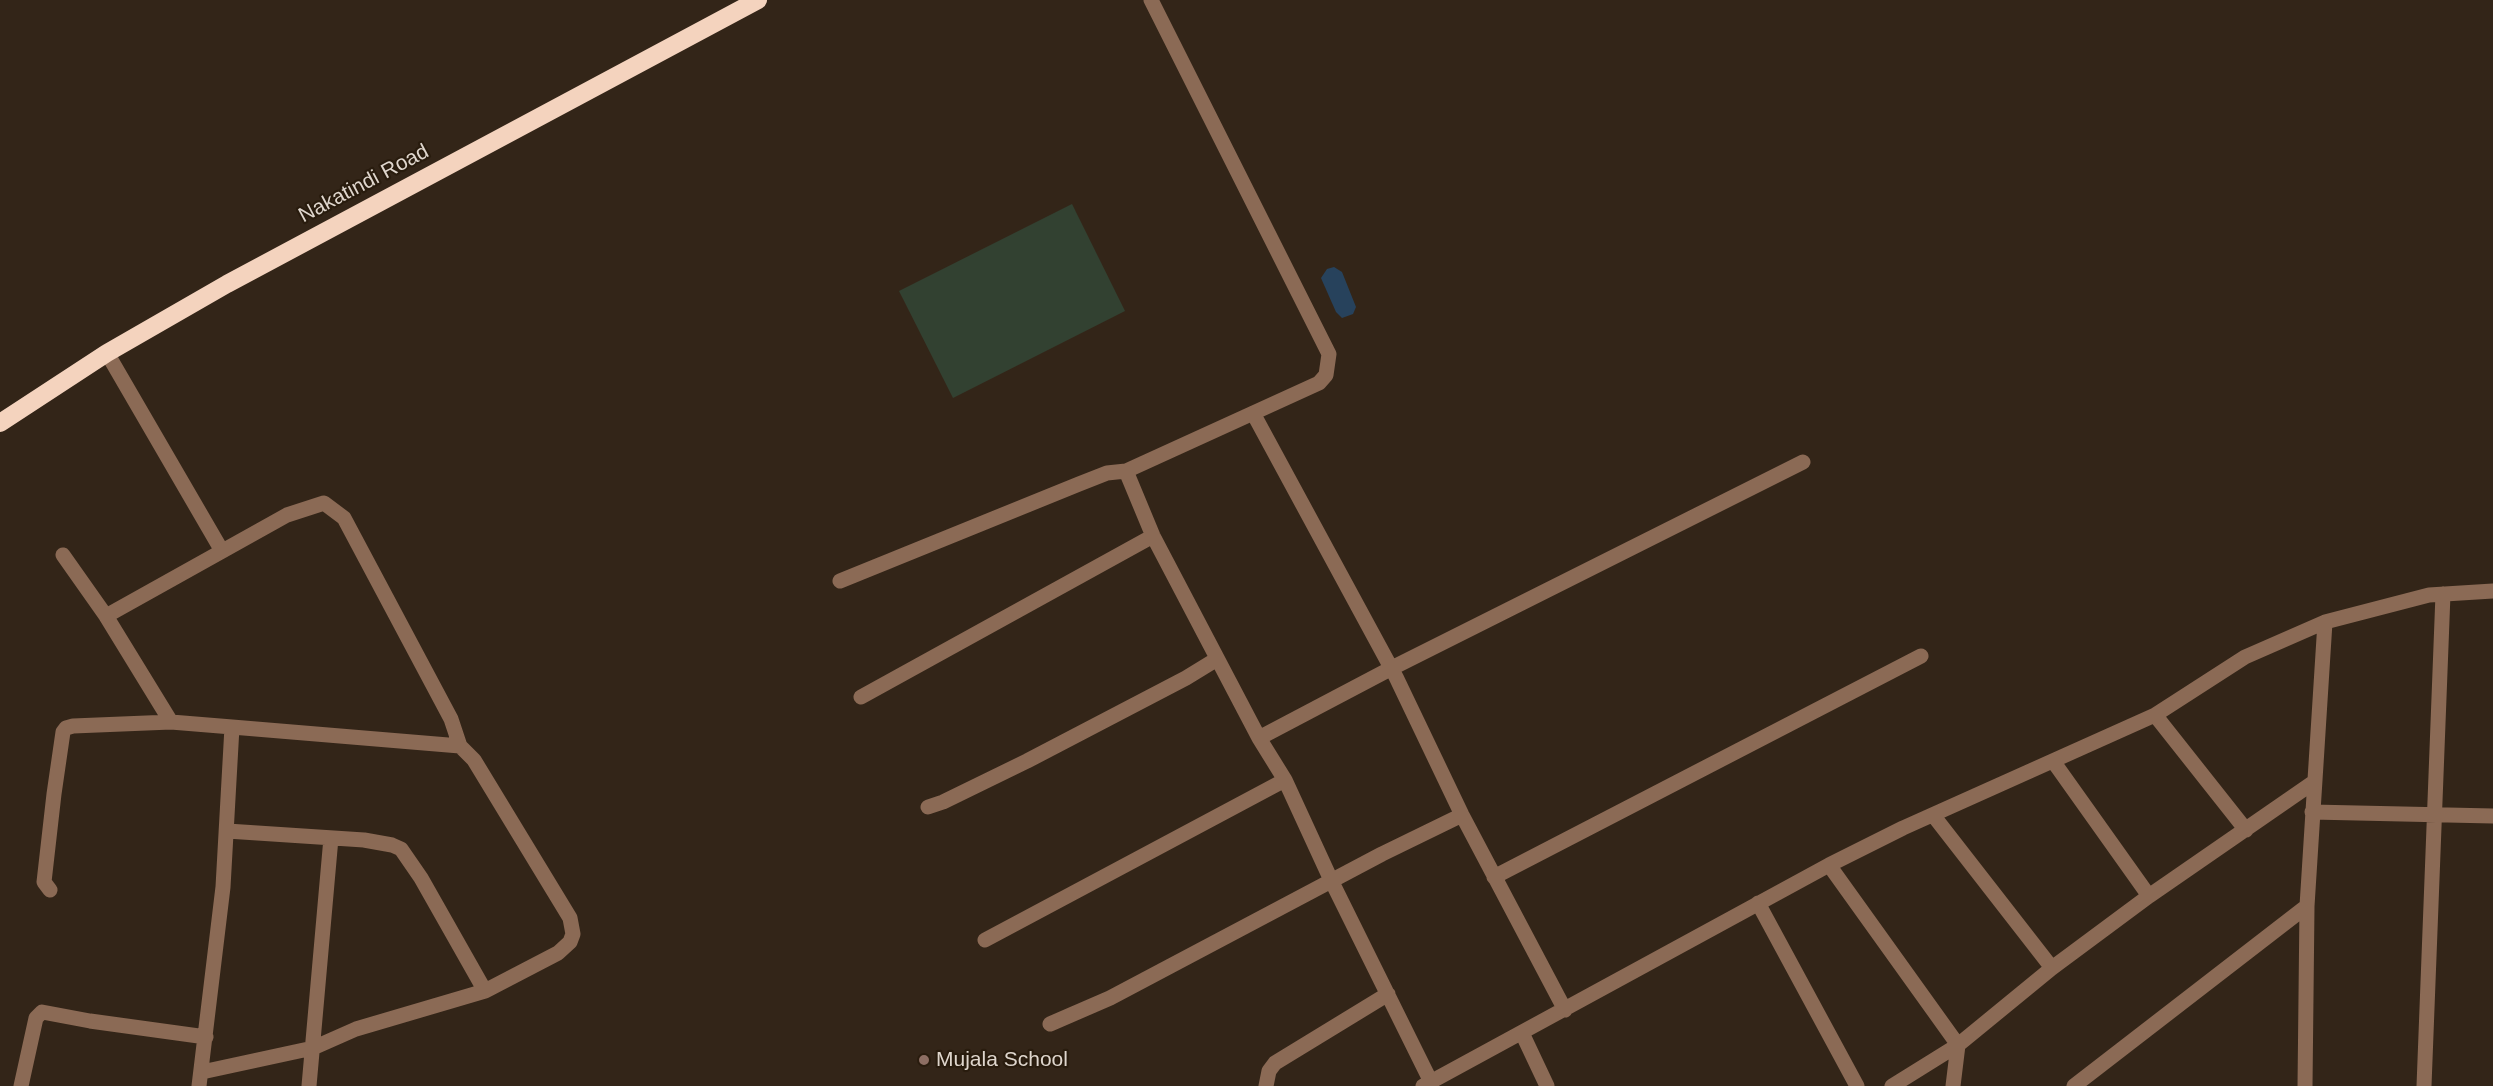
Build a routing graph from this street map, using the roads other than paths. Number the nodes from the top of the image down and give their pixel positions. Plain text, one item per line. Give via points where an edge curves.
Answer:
1 (758, 0) edge
2 (1150, 0) edge
3 (107, 353) junction
4 (1253, 413) junction
5 (0, 423) edge
6 (1803, 462) dead end
7 (1126, 471) junction
8 (1153, 536) junction
9 (222, 551) junction
10 (63, 555) dead end
11 (840, 581) dead end
12 (2493, 591) edge
13 (2443, 594) junction
14 (106, 616) junction
15 (2325, 622) junction
16 (1921, 656) dead end
17 (1217, 658) junction
18 (1390, 669) junction
19 (861, 697) dead end
20 (2155, 715) junction
21 (171, 722) junction
22 (232, 728) junction
23 (1259, 738) junction
24 (460, 746) junction
25 (2053, 761) junction
26 (1285, 780) junction
27 (2314, 782) junction
28 (928, 807) dead end
29 (2313, 812) junction
30 (1462, 815) junction
31 (1933, 815) junction
32 (2434, 816) junction
33 (2493, 816) edge
34 (2246, 830) junction
35 (228, 831) junction
36 (331, 838) junction
37 (1829, 866) junction
38 (1494, 877) junction
39 (1331, 880) junction
40 (50, 890) dead end
41 (2149, 896) junction
42 (1758, 903) junction
43 (2307, 906) junction
44 (986, 940) dead end
45 (2052, 968) junction
46 (485, 991) junction
47 (1388, 994) junction
48 (1565, 1010) junction
49 (1050, 1024) dead end
50 (1522, 1033) junction
51 (206, 1037) junction
52 (1958, 1045) junction
53 (313, 1048) junction
54 (200, 1079) edge
55 (1427, 1084) edge
56 (21, 1086) edge
57 (309, 1086) edge
58 (1266, 1086) edge
59 (1547, 1086) edge
60 (1857, 1086) edge
61 (1892, 1086) edge
62 (1953, 1086) edge
63 (2074, 1086) edge
64 (2305, 1086) edge
65 (2424, 1086) edge

1 - 3 highway, Nakatindi Road via 314,236
2 - 4 street via 1329,354 1326,375 1319,383
3 - 5 highway, Nakatindi Road
3 - 9 street
4 - 7 street
4 - 18 street
6 - 18 street
7 - 8 street
7 - 11 street via 1107,473
8 - 17 street
8 - 19 street
9 - 14 street
9 - 24 street via 287,515 324,503 344,518 451,718
10 - 14 street
12 - 13 street
13 - 15 street
13 - 32 street
14 - 21 street
15 - 20 street via 2245,657
15 - 27 street
16 - 38 street
17 - 23 street
17 - 28 street via 1027,761
18 - 23 street
18 - 30 street
20 - 25 street
20 - 34 street
21 - 22 street
21 - 40 street via 73,726 63,732 44,882
22 - 24 street
22 - 35 street
23 - 26 street
24 - 46 street via 474,760 570,918 573,934 558,953
25 - 31 street
25 - 41 street
26 - 39 street
26 - 44 street
27 - 29 street
27 - 34 street
29 - 32 street
29 - 43 street
30 - 38 street
30 - 39 street
31 - 37 street
31 - 45 street
32 - 33 street
32 - 65 street
34 - 41 street
35 - 36 street
35 - 51 street
36 - 46 street via 364,840 401,849
36 - 53 street
37 - 42 street
37 - 52 street
38 - 48 street
39 - 47 street
39 - 49 street via 1110,998
41 - 45 street
42 - 48 street
42 - 60 street
43 - 63 street
43 - 64 street
45 - 52 street
46 - 53 street via 366,1026
47 - 55 street
47 - 58 street via 1275,1063
48 - 50 street
50 - 55 street
50 - 59 street
51 - 54 street
51 - 56 street via 42,1012 36,1018
52 - 61 street
52 - 62 street
53 - 54 street
53 - 57 street

